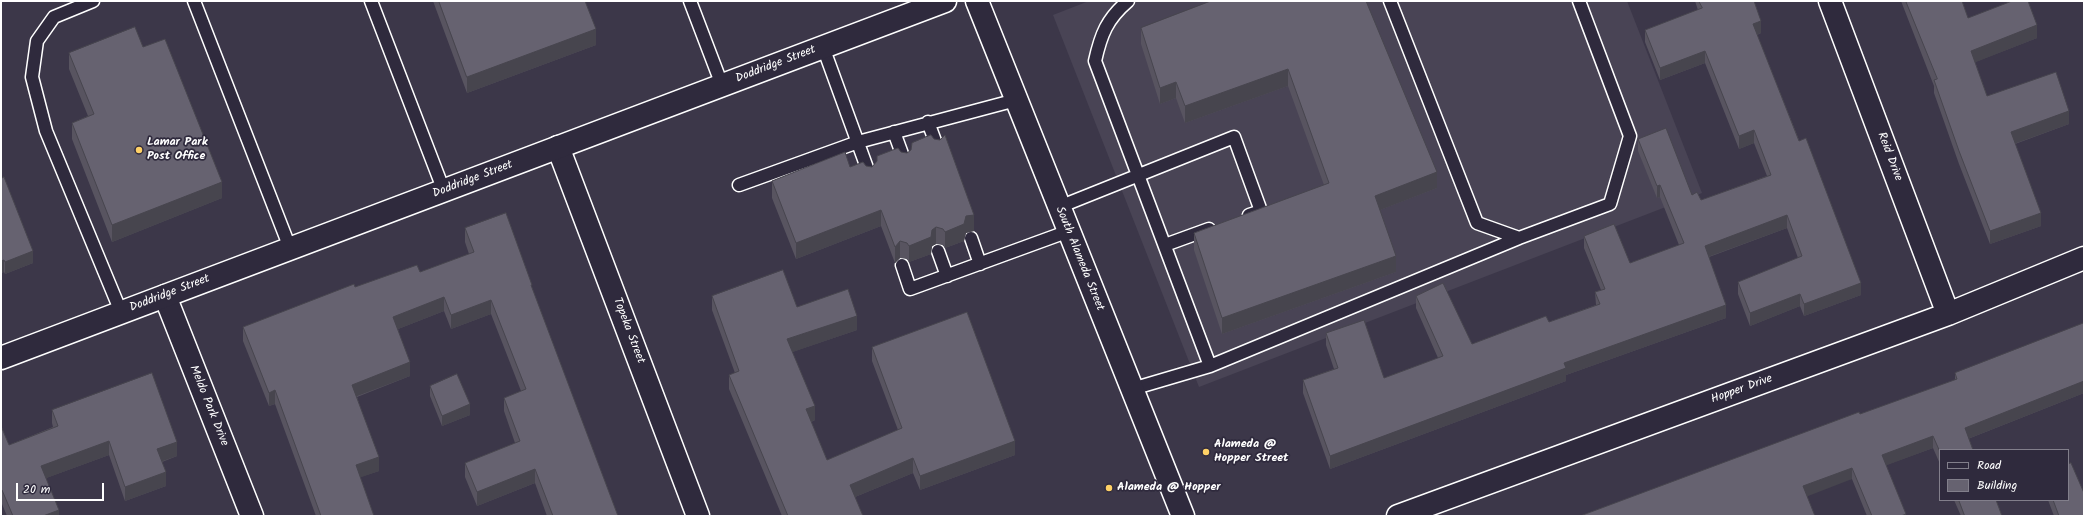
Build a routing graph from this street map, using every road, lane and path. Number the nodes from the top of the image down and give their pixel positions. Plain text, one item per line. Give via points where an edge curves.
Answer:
1 (91, 1) edge
2 (194, 1) edge
3 (371, 1) edge
4 (691, 1) edge
5 (945, 1) edge
6 (977, 1) edge
7 (1128, 1) edge
8 (1390, 1) edge
9 (1579, 1) edge
10 (1830, 1) edge
11 (822, 47) junction
12 (722, 86) junction
13 (1016, 100) junction
14 (928, 122) junction
15 (894, 132) junction
16 (858, 142) junction
17 (558, 147) junction
18 (938, 149) edge
19 (905, 162) edge
20 (870, 176) edge
21 (1139, 176) junction
22 (739, 185) dead end
23 (444, 190) junction
24 (1059, 207) junction
25 (1239, 219) edge
26 (1224, 224) edge
27 (1068, 232) junction
28 (971, 238) dead end
29 (1519, 238) junction
30 (1165, 245) junction
31 (290, 248) junction
32 (938, 251) dead end
33 (2084, 258) edge
34 (980, 264) junction
35 (902, 265) dead end
36 (947, 276) junction
37 (165, 296) junction
38 (121, 312) junction
39 (1948, 314) junction
40 (1, 358) edge
41 (1210, 366) junction
42 (1132, 389) junction
43 (252, 516) edge
44 (698, 516) edge
45 (1183, 516) edge
46 (1398, 516) edge

1 - 38 lane via 54,16 37,41 32,77 46,131
2 - 31 lane
3 - 23 lane
4 - 12 lane
5 - 11 street, Doddridge Street
6 - 13 street, South Alameda Street
7 - 21 lane via 1115,12 1101,34 1095,61
8 - 29 lane via 1477,224
9 - 29 lane via 1630,136 1610,204
10 - 39 street, Reid Drive
11 - 12 street, Doddridge Street
11 - 16 lane
12 - 17 street, Doddridge Street
13 - 14 lane
13 - 24 street, South Alameda Street
14 - 15 lane
14 - 18 lane
15 - 16 lane
15 - 19 lane
16 - 20 lane
16 - 22 lane
17 - 23 street, Doddridge Street
17 - 44 street, Topeka Street
21 - 24 lane
21 - 25 lane via 1234,137 1261,211
21 - 30 lane
23 - 31 street, Doddridge Street
24 - 27 street, South Alameda Street
26 - 30 lane
27 - 34 lane
27 - 42 street, South Alameda Street
28 - 34 lane
29 - 41 lane
30 - 41 lane
31 - 37 street, Doddridge Street
32 - 36 lane
33 - 39 street, Hopper Drive
34 - 36 lane
35 - 36 lane via 910,290
37 - 38 street, Doddridge Street
37 - 43 street, Meldo Park Drive
38 - 40 street, Doddridge Street
39 - 46 street, Hopper Drive
41 - 42 lane
42 - 45 street, South Alameda Street

